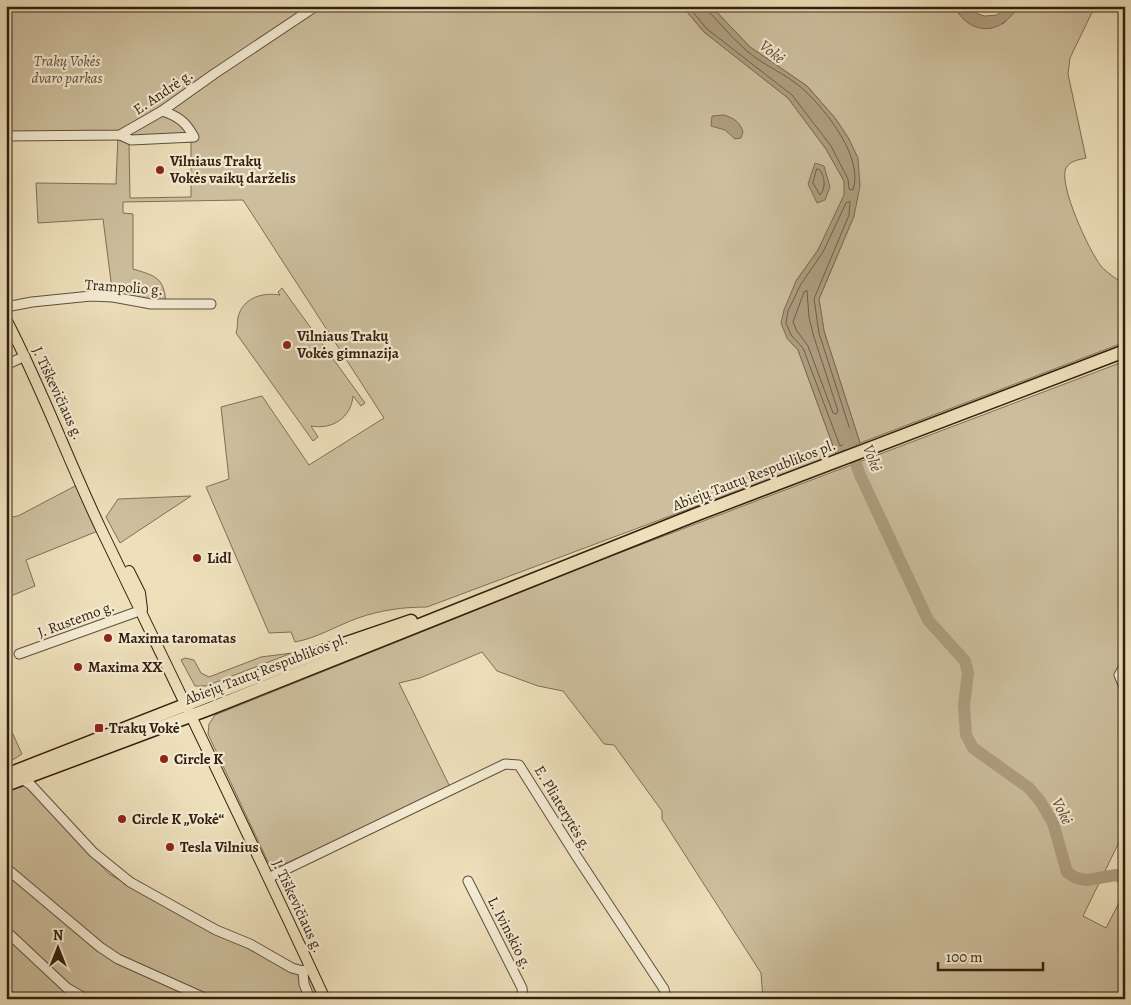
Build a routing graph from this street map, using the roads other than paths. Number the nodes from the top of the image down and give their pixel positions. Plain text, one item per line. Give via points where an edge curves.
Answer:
1 (316, 6) edge
2 (162, 111) junction
3 (6, 136) edge
4 (120, 136) junction
5 (211, 304) dead end
6 (6, 307) edge
7 (6, 319) edge
8 (1125, 351) edge
9 (25, 356) junction
10 (6, 365) edge
11 (536, 578) junction
12 (142, 610) junction
13 (19, 654) dead end
14 (1125, 665) edge
15 (1125, 689) edge
16 (186, 704) junction
17 (192, 716) junction
18 (17, 776) edge
19 (6, 785) edge
20 (6, 868) edge
21 (268, 878) junction
22 (468, 881) dead end
23 (6, 931) edge
24 (307, 969) junction
25 (86, 999) edge
26 (207, 999) edge
27 (310, 999) edge
28 (325, 999) edge
29 (523, 999) edge
30 (666, 999) edge

1 - 2 street, E. Andrė g.
2 - 4 street, E. Andrė g.
2 - 4 street via 188,125 194,138 131,140
3 - 4 street
5 - 6 street, Trampolio g. via 151,304 91,296
7 - 9 main road, J. Tiškevičiaus g.
8 - 11 highway, Abiejų Tautų Respublikos pl.
9 - 10 street
9 - 12 main road, J. Tiškevičiaus g. via 80,480 140,593
11 - 16 highway, Abiejų Tautų Respublikos pl. via 323,651
11 - 17 highway, Abiejų Tautų Respublikos pl.
12 - 13 street, J. Rustemo g.
12 - 16 main road, J. Tiškevičiaus g.
14 - 15 street via 1119,675
16 - 17 main road, J. Tiškevičiaus g.
16 - 18 highway, Abiejų Tautų Respublikos pl.
17 - 18 highway, Abiejų Tautų Respublikos pl.
17 - 21 main road, J. Tiškevičiaus g.
18 - 19 highway, Abiejų Tautų Respublikos pl.
18 - 24 street via 93,852 130,882 292,968
20 - 26 street via 118,959
21 - 24 main road, J. Tiškevičiaus g.
21 - 30 street, E. Pliaterytės g. via 505,764 519,764 664,989
22 - 29 street, L. Ivinskio g. via 522,988
23 - 25 street via 67,988
24 - 27 street via 304,984
24 - 28 main road, J. Tiškevičiaus g.

